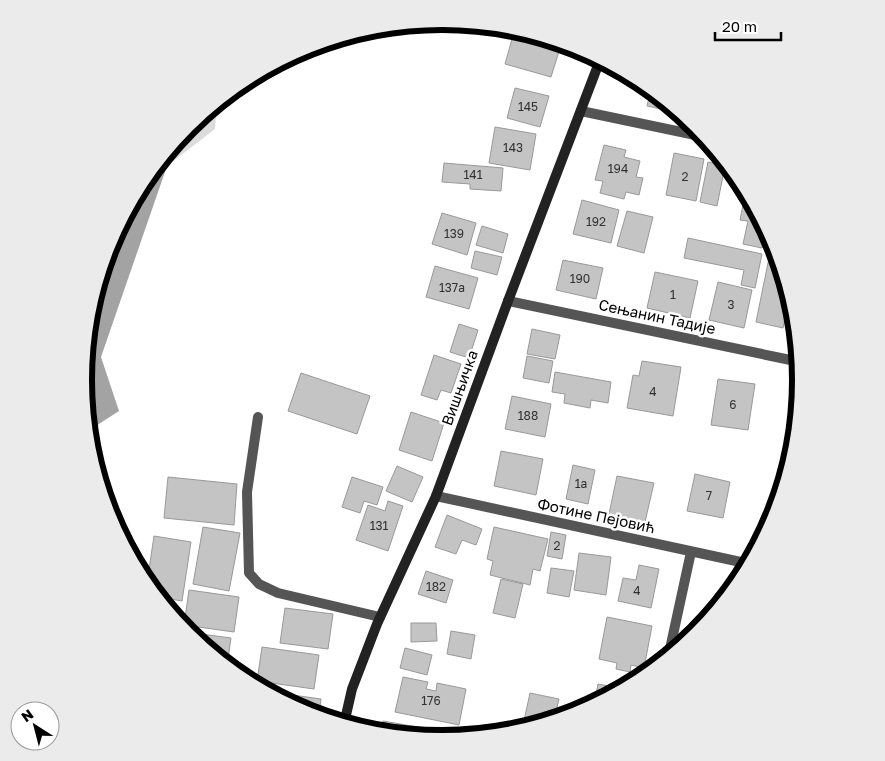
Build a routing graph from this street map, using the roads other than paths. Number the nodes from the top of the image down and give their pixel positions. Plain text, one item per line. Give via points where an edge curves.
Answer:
1 (598, 66) edge
2 (581, 111) junction
3 (691, 134) edge
4 (508, 301) junction
5 (792, 360) edge
6 (258, 418) dead end
7 (436, 496) junction
8 (691, 552) junction
9 (742, 562) edge
10 (380, 617) junction
11 (670, 647) edge
12 (346, 717) edge

1 - 2 street, Вишњичка
2 - 3 street
2 - 4 street, Вишњичка
4 - 5 street, Сењанин Тадије
4 - 7 street, Вишњичка
6 - 10 street via 247,492 249,573 259,584 278,593
7 - 8 street, Фотине Пејовић
7 - 10 street, Вишњичка
8 - 9 street, Фотине Пејовић
8 - 11 street
10 - 12 street, Вишњичка via 352,689

